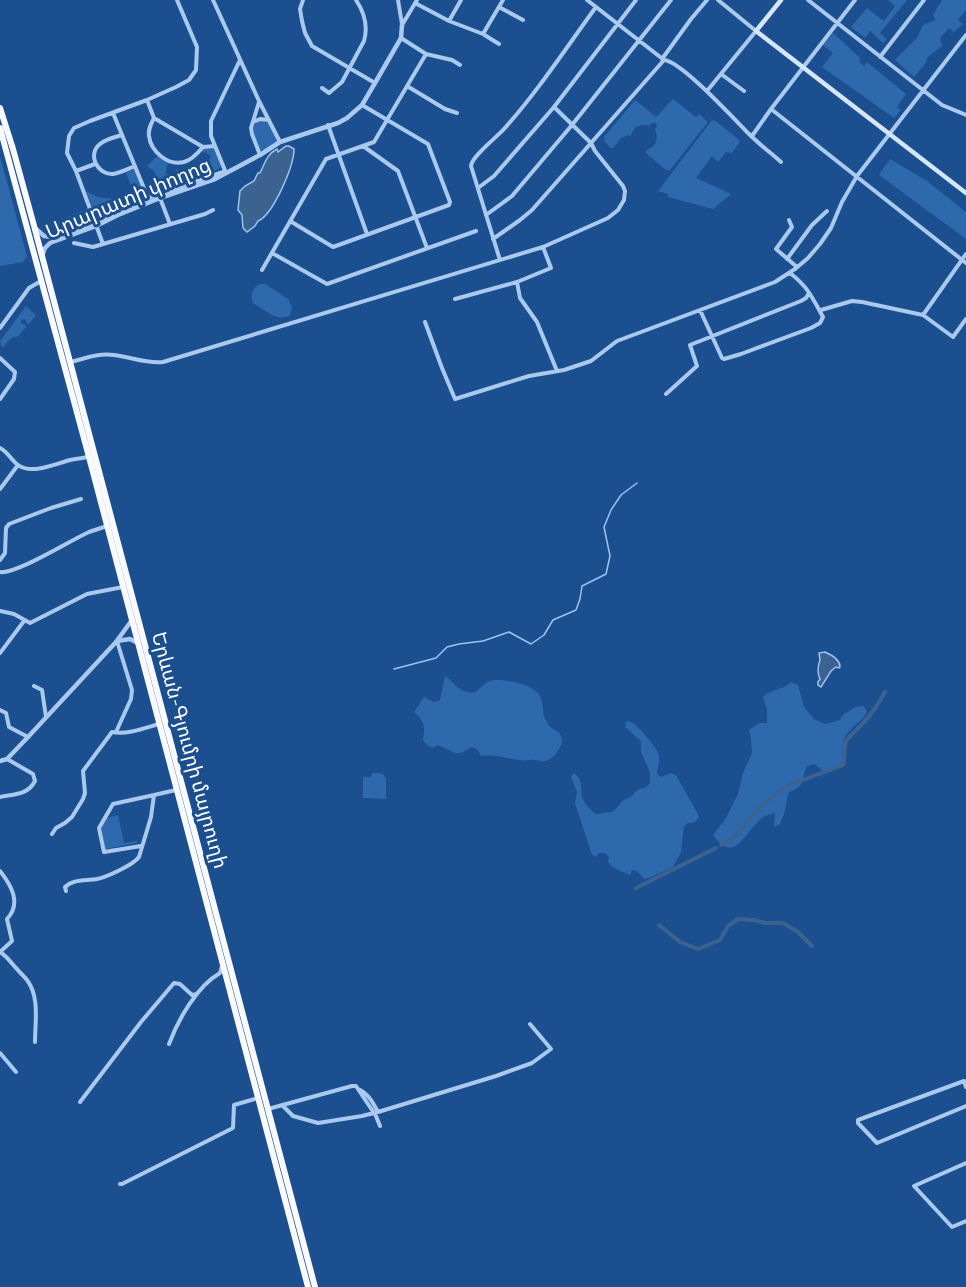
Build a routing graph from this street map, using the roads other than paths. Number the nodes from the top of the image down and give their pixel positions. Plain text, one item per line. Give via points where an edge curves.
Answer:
1 (177, 0) edge
2 (213, 0) edge
3 (303, 0) edge
4 (356, 0) edge
5 (398, 0) edge
6 (461, 0) edge
7 (503, 0) edge
8 (587, 0) edge
9 (636, 0) edge
10 (671, 0) edge
11 (708, 0) edge
12 (718, 0) edge
13 (781, 0) edge
14 (808, 0) edge
15 (855, 0) edge
16 (924, 0) edge
17 (416, 1) edge
18 (499, 7) junction
19 (596, 7) junction
20 (523, 20) dead end
21 (449, 21) junction
22 (837, 23) junction
23 (618, 24) junction
24 (402, 25) junction
25 (756, 31) junction
26 (483, 34) junction
27 (966, 35) edge
28 (401, 38) junction
29 (639, 40) junction
30 (499, 44) dead end
31 (426, 54) junction
32 (880, 57) junction
33 (240, 59) junction
34 (663, 59) junction
35 (460, 65) dead end
36 (349, 68) junction
37 (803, 68) junction
38 (721, 74) junction
39 (375, 83) junction
40 (406, 86) junction
41 (322, 88) dead end
42 (707, 91) junction
43 (924, 91) junction
44 (744, 92) dead end
45 (147, 100) junction
46 (259, 101) junction
47 (362, 105) junction
48 (554, 107) junction
49 (0, 108) edge
50 (771, 109) junction
51 (113, 112) junction
52 (457, 113) dead end
53 (966, 115) edge
54 (153, 117) junction
55 (388, 119) junction
56 (269, 121) junction
57 (253, 122) junction
58 (328, 125) junction
59 (572, 125) junction
60 (0, 128) edge
61 (122, 135) junction
62 (890, 135) junction
63 (752, 136) junction
64 (280, 142) junction
65 (591, 143) junction
66 (362, 145) junction
67 (216, 146) junction
68 (203, 147) junction
69 (338, 154) junction
70 (260, 155) junction
71 (781, 162) dead end
72 (95, 164) junction
73 (135, 166) junction
74 (16, 170) junction
75 (76, 171) junction
76 (227, 172) junction
77 (857, 176) junction
78 (477, 188) junction
79 (966, 193) edge
80 (159, 196) junction
81 (148, 198) junction
82 (213, 210) dead end
83 (827, 211) dead end
84 (486, 216) junction
85 (416, 217) junction
86 (789, 220) dead end
87 (290, 221) junction
88 (95, 224) junction
89 (170, 224) junction
90 (32, 227) junction
91 (476, 231) dead end
92 (367, 234) junction
93 (493, 239) junction
94 (74, 243) dead end
95 (103, 244) junction
96 (543, 247) junction
97 (427, 248) junction
98 (272, 252) junction
99 (966, 254) edge
100 (42, 256) junction
101 (787, 259) junction
102 (500, 260) junction
103 (964, 262) edge
104 (797, 267) junction
105 (262, 270) dead end
106 (790, 273) junction
107 (41, 281) junction
108 (517, 282) junction
109 (48, 292) junction
110 (810, 292) junction
111 (455, 300) dead end
112 (700, 310) junction
113 (821, 310) dead end
114 (923, 315) junction
115 (966, 320) edge
116 (425, 322) dead end
117 (0, 328) edge
118 (712, 336) junction
119 (0, 358) edge
120 (70, 362) junction
121 (557, 371) junction
122 (666, 394) dead end
123 (0, 399) edge
124 (81, 417) junction
125 (0, 448) edge
126 (89, 457) junction
127 (18, 465) junction
128 (0, 489) edge
129 (81, 499) dead end
130 (107, 526) junction
131 (0, 560) edge
132 (0, 572) edge
133 (123, 587) junction
134 (0, 611) edge
135 (132, 620) junction
136 (24, 621) junction
137 (117, 641) junction
138 (138, 643) junction
139 (0, 653) edge
140 (34, 686) dead end
141 (0, 710) edge
142 (46, 717) junction
143 (159, 724) junction
144 (116, 733) junction
145 (27, 737) junction
146 (7, 759) junction
147 (0, 761) edge
148 (179, 790) junction
149 (154, 795) junction
150 (0, 797) edge
151 (52, 834) dead end
152 (141, 846) junction
153 (0, 870) edge
154 (66, 891) dead end
155 (222, 962) junction
156 (197, 994) junction
157 (530, 1024) dead end
158 (35, 1042) dead end
159 (169, 1044) dead end
160 (0, 1053) edge
161 (16, 1072) dead end
162 (966, 1087) edge
163 (358, 1089) junction
164 (258, 1098) junction
165 (80, 1102) dead end
166 (282, 1105) junction
167 (966, 1106) edge
168 (268, 1109) junction
169 (374, 1113) junction
170 (380, 1126) dead end
171 (966, 1163) edge
172 (280, 1164) junction
173 (120, 1184) dead end
174 (966, 1221) edge
175 (308, 1287) edge
176 (315, 1287) edge

1 - 45 street via 197,47 196,70 189,80
2 - 33 street
3 - 36 street via 300,14 310,43
4 - 36 street via 364,15 366,35
5 - 24 street
6 - 21 street
7 - 18 street
8 - 19 street
9 - 23 street
10 - 29 street
11 - 34 street
12 - 25 street
13 - 25 main road
14 - 22 street
15 - 22 street
16 - 32 street
17 - 21 street
17 - 24 street
18 - 20 street
18 - 26 street
19 - 23 street
19 - 78 street via 514,118 471,162
21 - 26 street
22 - 32 street
22 - 37 street
23 - 29 street
23 - 48 street
24 - 28 street, Արարատի փողոց
25 - 37 main road
25 - 38 street
26 - 30 street
27 - 43 street
28 - 31 street
28 - 39 street, Արարատի փողոց
29 - 34 street
29 - 59 street
31 - 35 street
31 - 40 street
32 - 43 street
33 - 46 street
33 - 67 street via 211,121
34 - 42 street via 675,63
34 - 65 street
36 - 39 street
36 - 41 street via 342,82 329,93
37 - 50 street
37 - 62 main road
38 - 42 street
38 - 44 street
39 - 47 street, Արարատի փողոց
40 - 52 street
40 - 55 street
42 - 63 street
43 - 53 street via 942,105
43 - 62 street
45 - 51 street
45 - 54 street
46 - 56 street
46 - 57 street
47 - 55 street
47 - 58 street, Արարատի փողոց via 347,118
48 - 59 street
48 - 78 street via 494,176
49 - 74 highway
50 - 63 street
50 - 77 street
51 - 61 street
51 - 75 street via 74,129 69,136 67,153
54 - 68 street
54 - 68 street via 151,144 164,159 182,162
55 - 66 street via 374,142
55 - 85 street via 428,144 450,202
56 - 57 street
56 - 64 street
57 - 70 street via 252,134
58 - 64 street, Արարատի փողոց
58 - 69 street
59 - 65 street
59 - 84 street via 512,196
60 - 74 highway
61 - 72 street via 101,143 95,152
61 - 73 street
62 - 77 street
62 - 79 main road
63 - 71 street
64 - 70 street, Արարատի փողոց
65 - 93 street via 532,210
65 - 96 street via 623,186 624,200 608,218
66 - 69 street
66 - 85 street via 398,171
67 - 68 street
67 - 76 street
69 - 87 street via 326,159
69 - 92 street
70 - 76 street, Արարատի փողոց
72 - 73 street via 103,172 114,174
72 - 75 street
73 - 81 street
74 - 90 highway
75 - 88 street
76 - 80 street, Արարատի փողոց
77 - 103 street
77 - 104 street via 831,228
78 - 84 street
80 - 81 street, Արարատի փողոց
80 - 88 street, Արարատի փողոց
80 - 89 street
81 - 88 street, Արարատի փողոց
82 - 89 street
83 - 101 street
84 - 93 street
85 - 92 street
85 - 97 street
86 - 101 street via 792,227 776,249
87 - 92 street via 333,247
87 - 98 street
88 - 90 street, Արարատի փողոց via 50,237
88 - 95 street
88 - 100 street, Արարատի փողոց via 50,243
89 - 95 street
90 - 100 highway, Երևան-Գյումրի մայրուղի
90 - 107 highway, Երևան-Գյումրի մայրուղի
91 - 97 street
93 - 102 street
94 - 95 street via 93,247
96 - 102 street
96 - 108 street via 551,268
97 - 98 street via 327,284
98 - 105 street
99 - 103 street
100 - 109 highway, Երևան-Գյումրի մայրուղի
101 - 104 street
102 - 120 street via 163,362 95,354
103 - 114 street
104 - 106 street
106 - 110 street
106 - 112 street
107 - 109 highway, Երևան-Գյումրի մայրուղի
107 - 117 street via 29,288
108 - 111 street
108 - 121 street via 520,298 537,322
109 - 120 highway, Երևան-Գյումրի մայրուղի
109 - 124 highway, Երևան-Գյումրի մայրուղի
110 - 118 street via 801,301
110 - 118 street via 823,317 811,328 724,359
112 - 118 street
112 - 121 street via 617,341 591,361
113 - 114 street via 862,302
114 - 115 street via 953,337
116 - 121 street via 455,399
118 - 122 street via 690,345 697,366
119 - 123 street via 15,372
120 - 124 highway, Երևան-Գյումրի մայրուղի
124 - 126 highway, Երևան-Գյումրի մայրուղի
124 - 148 highway, Երևան-Գյումրի մայրուղի
125 - 127 street
126 - 127 street via 48,467
126 - 130 highway, Երևան-Գյումրի մայրուղի
127 - 128 street
129 - 131 street via 9,524 5,553
130 - 132 street via 18,568
130 - 133 highway, Երևան-Գյումրի մայրուղի
133 - 135 highway, Երևան-Գյումրի մայրուղի
133 - 136 street via 87,594 34,622
134 - 136 street
135 - 137 street
135 - 138 highway, Երևան-Գյումրի մայրուղի
136 - 139 street
137 - 138 street via 130,639
137 - 142 street
137 - 144 street via 132,690
138 - 143 highway, Երևան-Գյումրի մայրուղի
140 - 142 street via 42,690
141 - 145 street via 6,713 9,727
142 - 145 street
143 - 144 street
143 - 148 highway, Երևան-Գյումրի մայրուղի
144 - 151 street via 112,732 83,771 85,793 79,808
145 - 146 street
146 - 147 street
146 - 150 street via 33,774 35,781 24,792
148 - 149 street
148 - 155 highway, Երևան-Գյումրի մայրուղի
148 - 168 highway, Երևան-Գյումրի մայրուղի
149 - 152 street
149 - 152 street via 113,804 99,828 104,852
152 - 154 street via 135,862 99,878 72,882 64,887
153 - 158 street via 15,901 13,913 7,919 12,941 0,952 32,988
155 - 156 street via 220,973
155 - 164 highway, Երևան-Գյումրի մայրուղի
156 - 159 street
156 - 165 street via 192,995 174,983
157 - 163 street via 551,1049 532,1064 378,1112
160 - 161 street
162 - 167 street via 964,1081 858,1123 878,1143
163 - 166 street via 352,1086
163 - 169 street
164 - 172 highway, Երևան-Գյումրի մայրուղի
164 - 173 street via 234,1105 233,1128
166 - 168 street
166 - 169 street via 293,1116 318,1123
168 - 172 highway, Երևան-Գյումրի մայրուղի
169 - 170 street
171 - 174 street via 914,1186 952,1227
172 - 175 highway, Երևան-Գյումրի մայրուղի
172 - 176 highway, Երևան-Գյումրի մայրուղի

